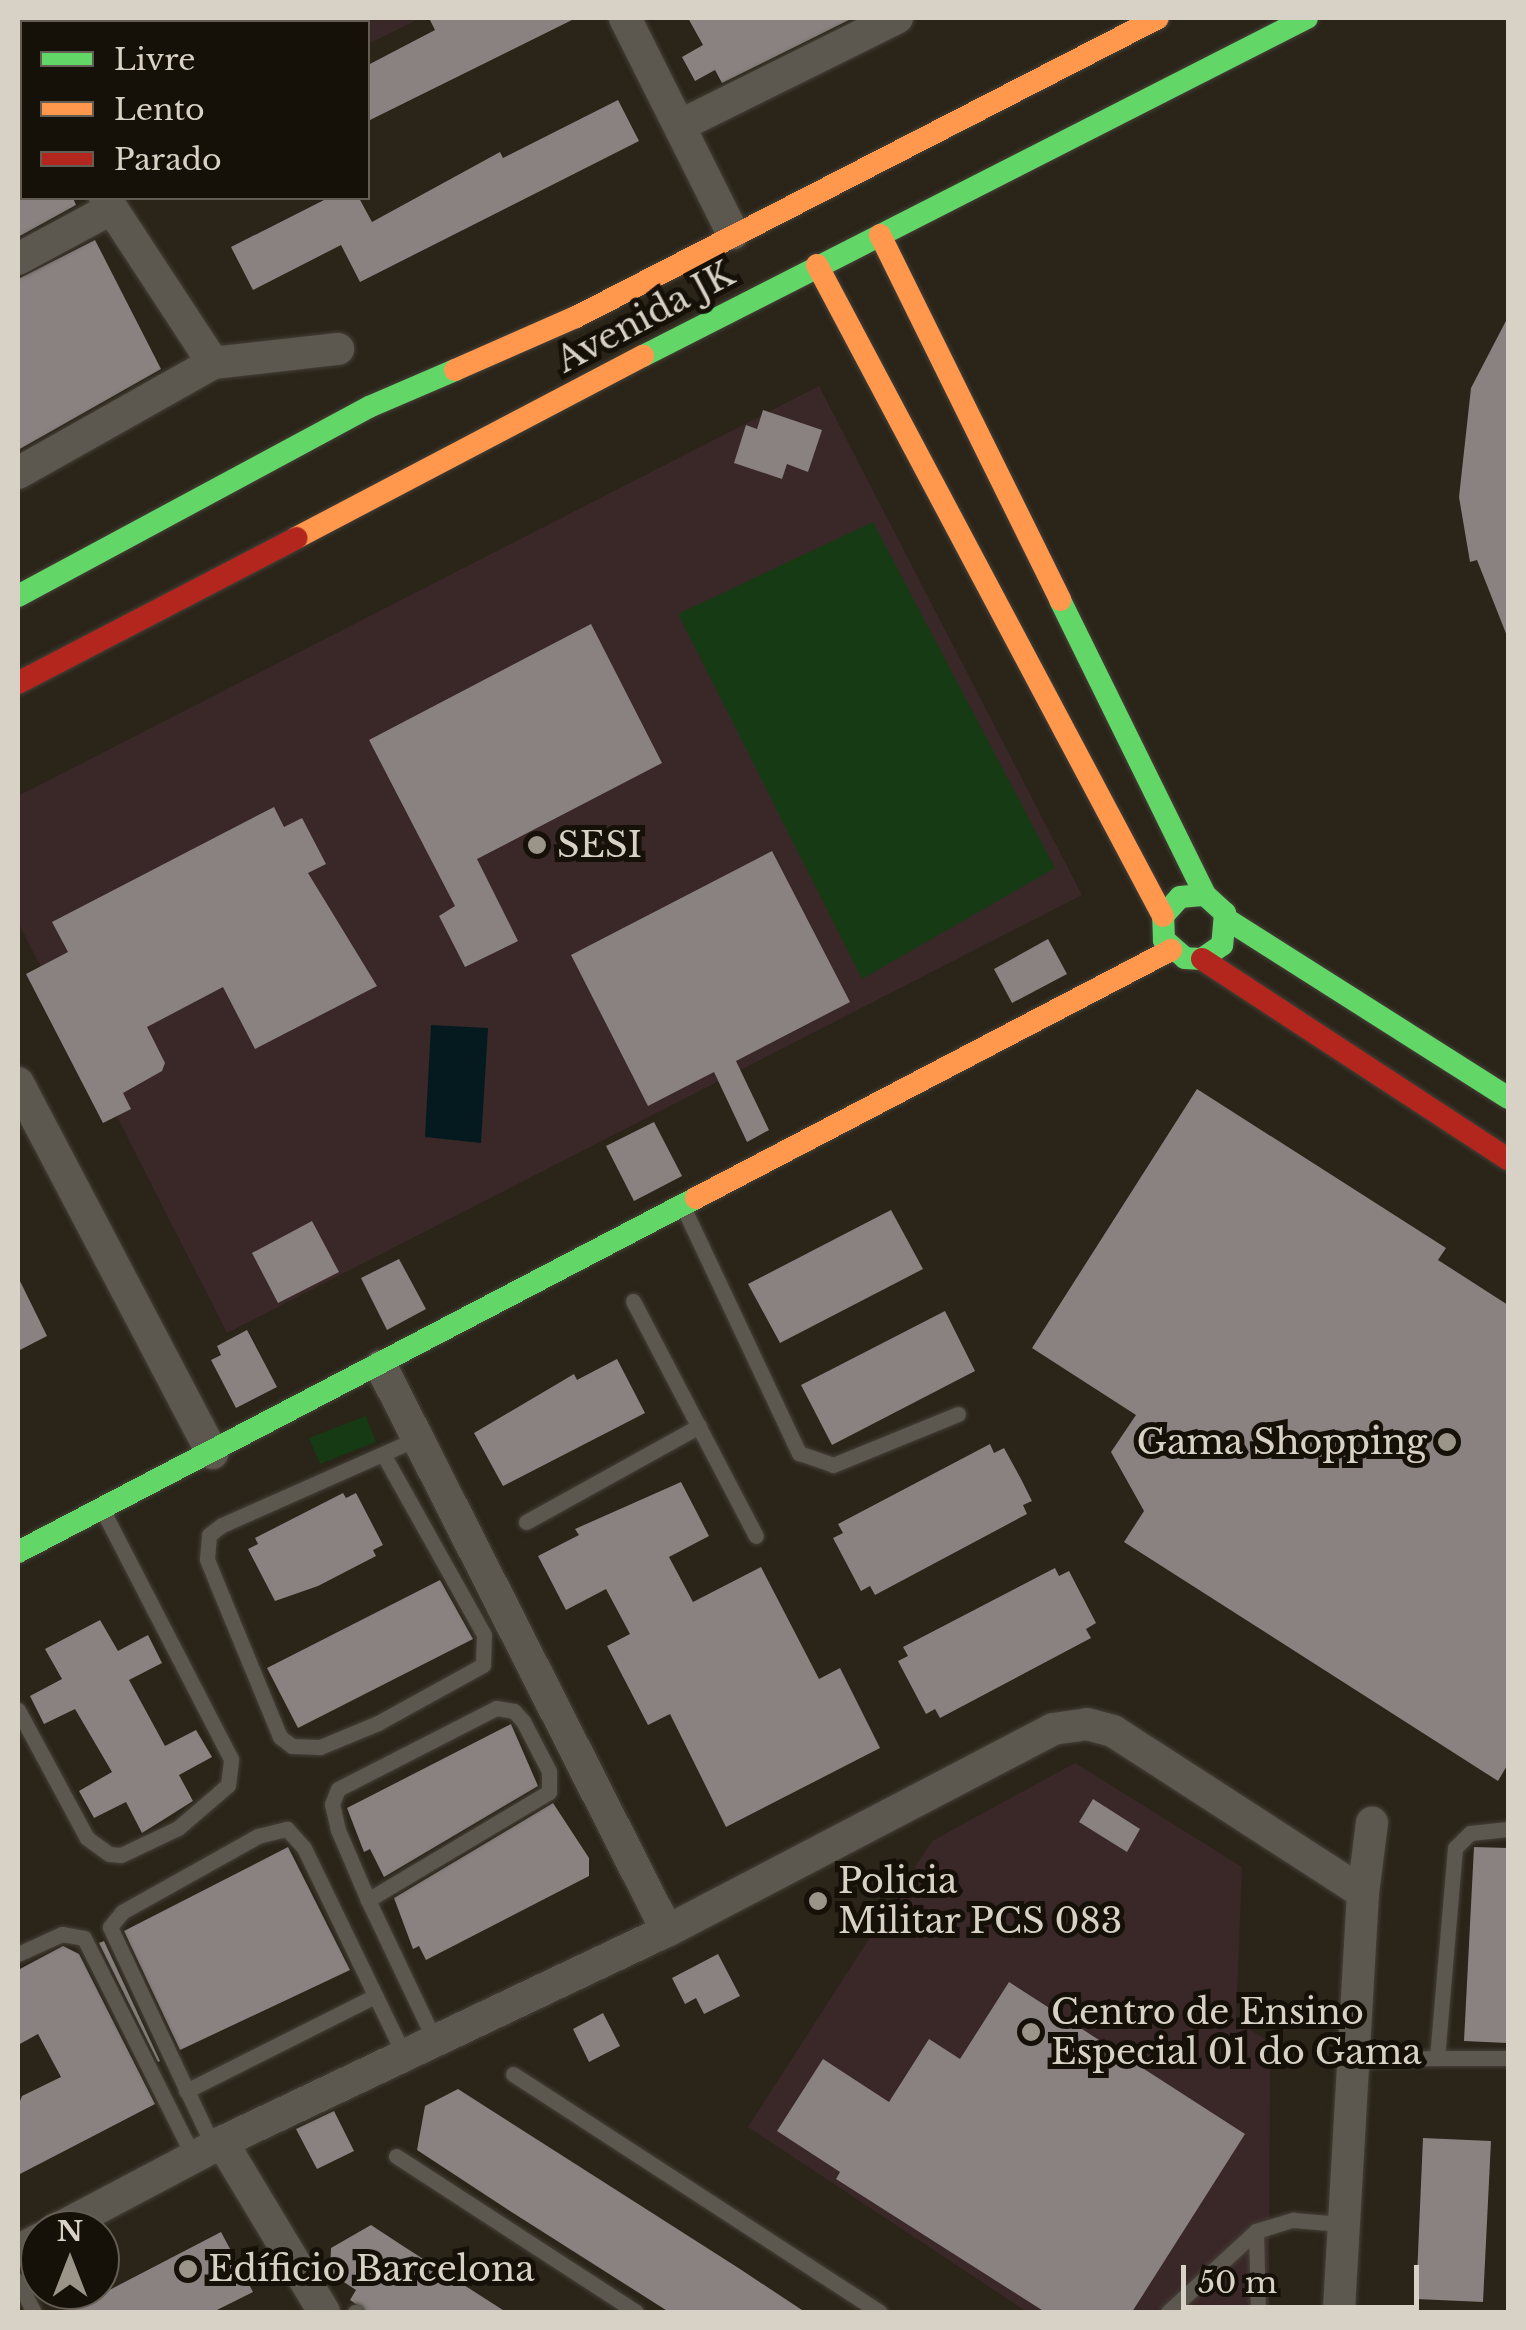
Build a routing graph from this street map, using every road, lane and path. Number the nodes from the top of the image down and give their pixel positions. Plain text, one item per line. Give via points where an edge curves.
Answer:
1 (625, 18) edge
2 (897, 18) edge
3 (1158, 18) edge
4 (1307, 18) edge
5 (683, 124) junction
6 (109, 203) edge
7 (733, 234) junction
8 (880, 235) junction
9 (18, 259) edge
10 (817, 264) junction
11 (576, 317) junction
12 (338, 349) dead end
13 (936, 353) junction
14 (213, 364) junction
15 (612, 375) junction
16 (881, 384) junction
17 (18, 474) edge
18 (18, 596) edge
19 (18, 682) edge
20 (1205, 895) junction
21 (1163, 916) junction
22 (1228, 920) junction
23 (1171, 950) junction
24 (1202, 959) junction
25 (18, 1083) edge
26 (1508, 1098) edge
27 (1508, 1159) edge
28 (683, 1207) junction
29 (633, 1301) dead end
30 (381, 1366) junction
31 (958, 1414) dead end
32 (698, 1426) junction
33 (418, 1438) junction
34 (212, 1453) junction
35 (383, 1454) junction
36 (101, 1509) junction
37 (526, 1522) dead end
38 (756, 1536) dead end
39 (18, 1552) edge
40 (18, 1710) edge
41 (1372, 1823) dead end
42 (1508, 1829) edge
43 (1363, 1893) junction
44 (368, 1900) junction
45 (667, 1931) junction
46 (18, 1954) edge
47 (375, 1996) junction
48 (435, 2041) junction
49 (404, 2055) junction
50 (1436, 2058) junction
51 (1508, 2058) edge
52 (1355, 2060) junction
53 (513, 2074) dead end
54 (186, 2092) junction
55 (209, 2148) junction
56 (396, 2156) dead end
57 (93, 2210) edge
58 (1342, 2224) junction
59 (1256, 2231) junction
60 (324, 2312) edge
61 (636, 2312) edge
62 (880, 2312) edge
63 (1168, 2312) edge
64 (1258, 2312) edge
65 (1339, 2312) edge

1 - 5 street
2 - 5 street
3 - 7 street, Avenida JK
4 - 8 street, Avenida JK
5 - 7 street
6 - 9 street
6 - 14 street
7 - 11 street, Avenida JK
8 - 10 street, Avenida JK
8 - 13 street
10 - 15 street, Avenida JK
10 - 16 street
11 - 15 street via 570,357
11 - 18 street, Avenida JK via 369,407
12 - 14 street
13 - 16 street
13 - 20 street
14 - 17 street
15 - 19 street, Avenida JK
16 - 21 street
20 - 21 street via 1180,897
20 - 22 street
21 - 23 street
22 - 24 street via 1222,945
22 - 26 street
23 - 24 street
23 - 28 street
24 - 27 street
25 - 34 street
28 - 30 street
28 - 31 lane via 799,1454 833,1465
29 - 32 lane
30 - 33 street
30 - 34 street
32 - 37 lane
32 - 38 lane
33 - 35 lane
33 - 45 street
34 - 36 street
35 - 35 lane via 222,1525 205,1546 280,1736 292,1746 320,1746 378,1723 484,1666 484,1634
36 - 39 street
36 - 40 lane via 231,1759 228,1785 178,1828 121,1855 109,1854 87,1838
41 - 43 street
42 - 50 lane via 1470,1833 1455,1848
43 - 45 street via 1112,1731 1087,1724 1053,1729
43 - 52 street
44 - 44 lane via 338,1830 332,1804 338,1789 480,1714 514,1711 549,1771 549,1792
44 - 48 lane
45 - 48 street
46 - 55 lane via 62,1934 84,1938
47 - 49 lane
47 - 54 lane
47 - 54 lane via 294,1835 277,1828 258,1836 122,1912 110,1926
48 - 49 street
49 - 55 street
50 - 51 lane
50 - 52 lane
52 - 58 street
53 - 62 lane
54 - 55 lane
55 - 57 street
55 - 60 street
56 - 61 lane
58 - 59 lane via 1293,2220
58 - 65 street
59 - 63 lane
59 - 64 lane

